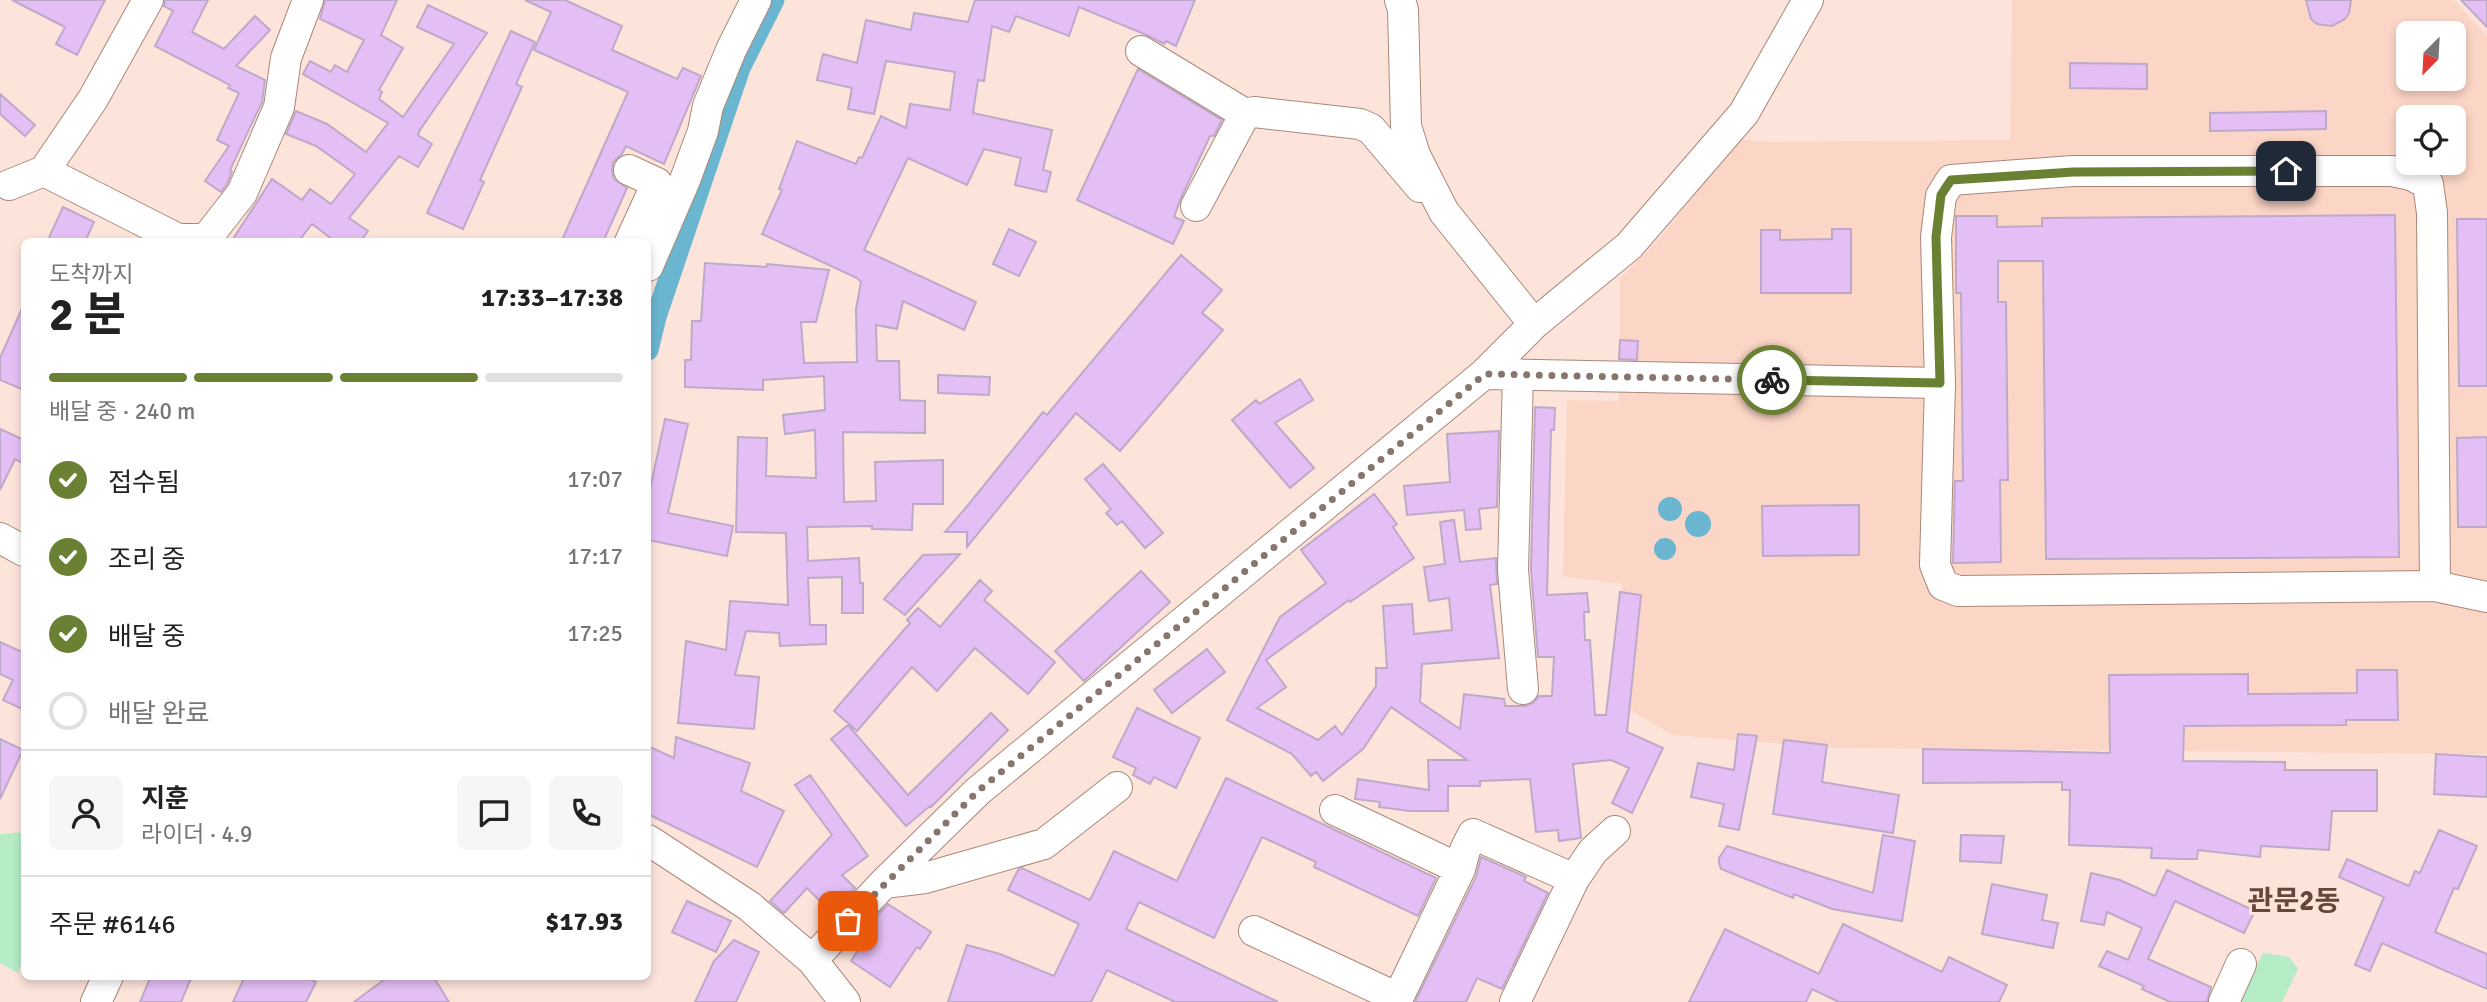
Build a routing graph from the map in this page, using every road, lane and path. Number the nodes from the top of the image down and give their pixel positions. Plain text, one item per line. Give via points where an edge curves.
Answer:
1 (148, 0) edge
2 (308, 0) edge
3 (756, 0) edge
4 (1400, 0) edge
5 (1808, 0) edge
6 (1141, 51) dead end
7 (1245, 114) junction
8 (629, 170) dead end
9 (44, 171) junction
10 (3, 188) edge
11 (1196, 206) dead end
12 (1444, 212) junction
13 (176, 238) edge
14 (207, 238) edge
15 (632, 238) edge
16 (651, 260) edge
17 (1534, 324) junction
18 (1485, 374) junction
19 (1518, 374) junction
20 (1940, 383) junction
21 (0, 538) edge
22 (21, 549) edge
23 (2435, 586) junction
24 (2487, 597) edge
25 (1523, 689) dead end
26 (1117, 787) dead end
27 (1335, 810) dead end
28 (1615, 831) dead end
29 (651, 842) edge
30 (1462, 859) junction
31 (1574, 879) junction
32 (884, 883) junction
33 (1254, 931) dead end
34 (812, 960) junction
35 (2241, 964) dead end
36 (106, 980) edge
37 (842, 1001) edge
38 (96, 1002) edge
39 (1515, 1002) edge
40 (2224, 1002) edge

1 - 9 street via 93,99
2 - 14 street via 286,58 279,107 242,193
3 - 16 street via 730,50 685,180
4 - 12 street via 1406,126
5 - 17 street via 1744,113 1629,246
6 - 7 street
7 - 11 street
7 - 12 street via 1360,124 1371,129
8 - 15 street via 657,183
9 - 10 street
9 - 13 street
12 - 17 street
17 - 18 street
18 - 19 street
18 - 32 street via 978,791
19 - 20 street
19 - 25 street via 1513,570
20 - 23 street via 1936,565 1943,586 1958,591
20 - 23 street via 1936,237 1941,195 1951,180 2073,172 2392,171 2410,176 2428,184 2432,213
21 - 22 street
23 - 24 street
26 - 32 street via 1044,844 925,878
27 - 30 street
28 - 31 street via 1593,851
29 - 34 street via 749,906
30 - 31 street via 1474,834
30 - 33 street via 1398,998
31 - 39 street
32 - 34 street
34 - 37 street
35 - 40 street
36 - 38 street

